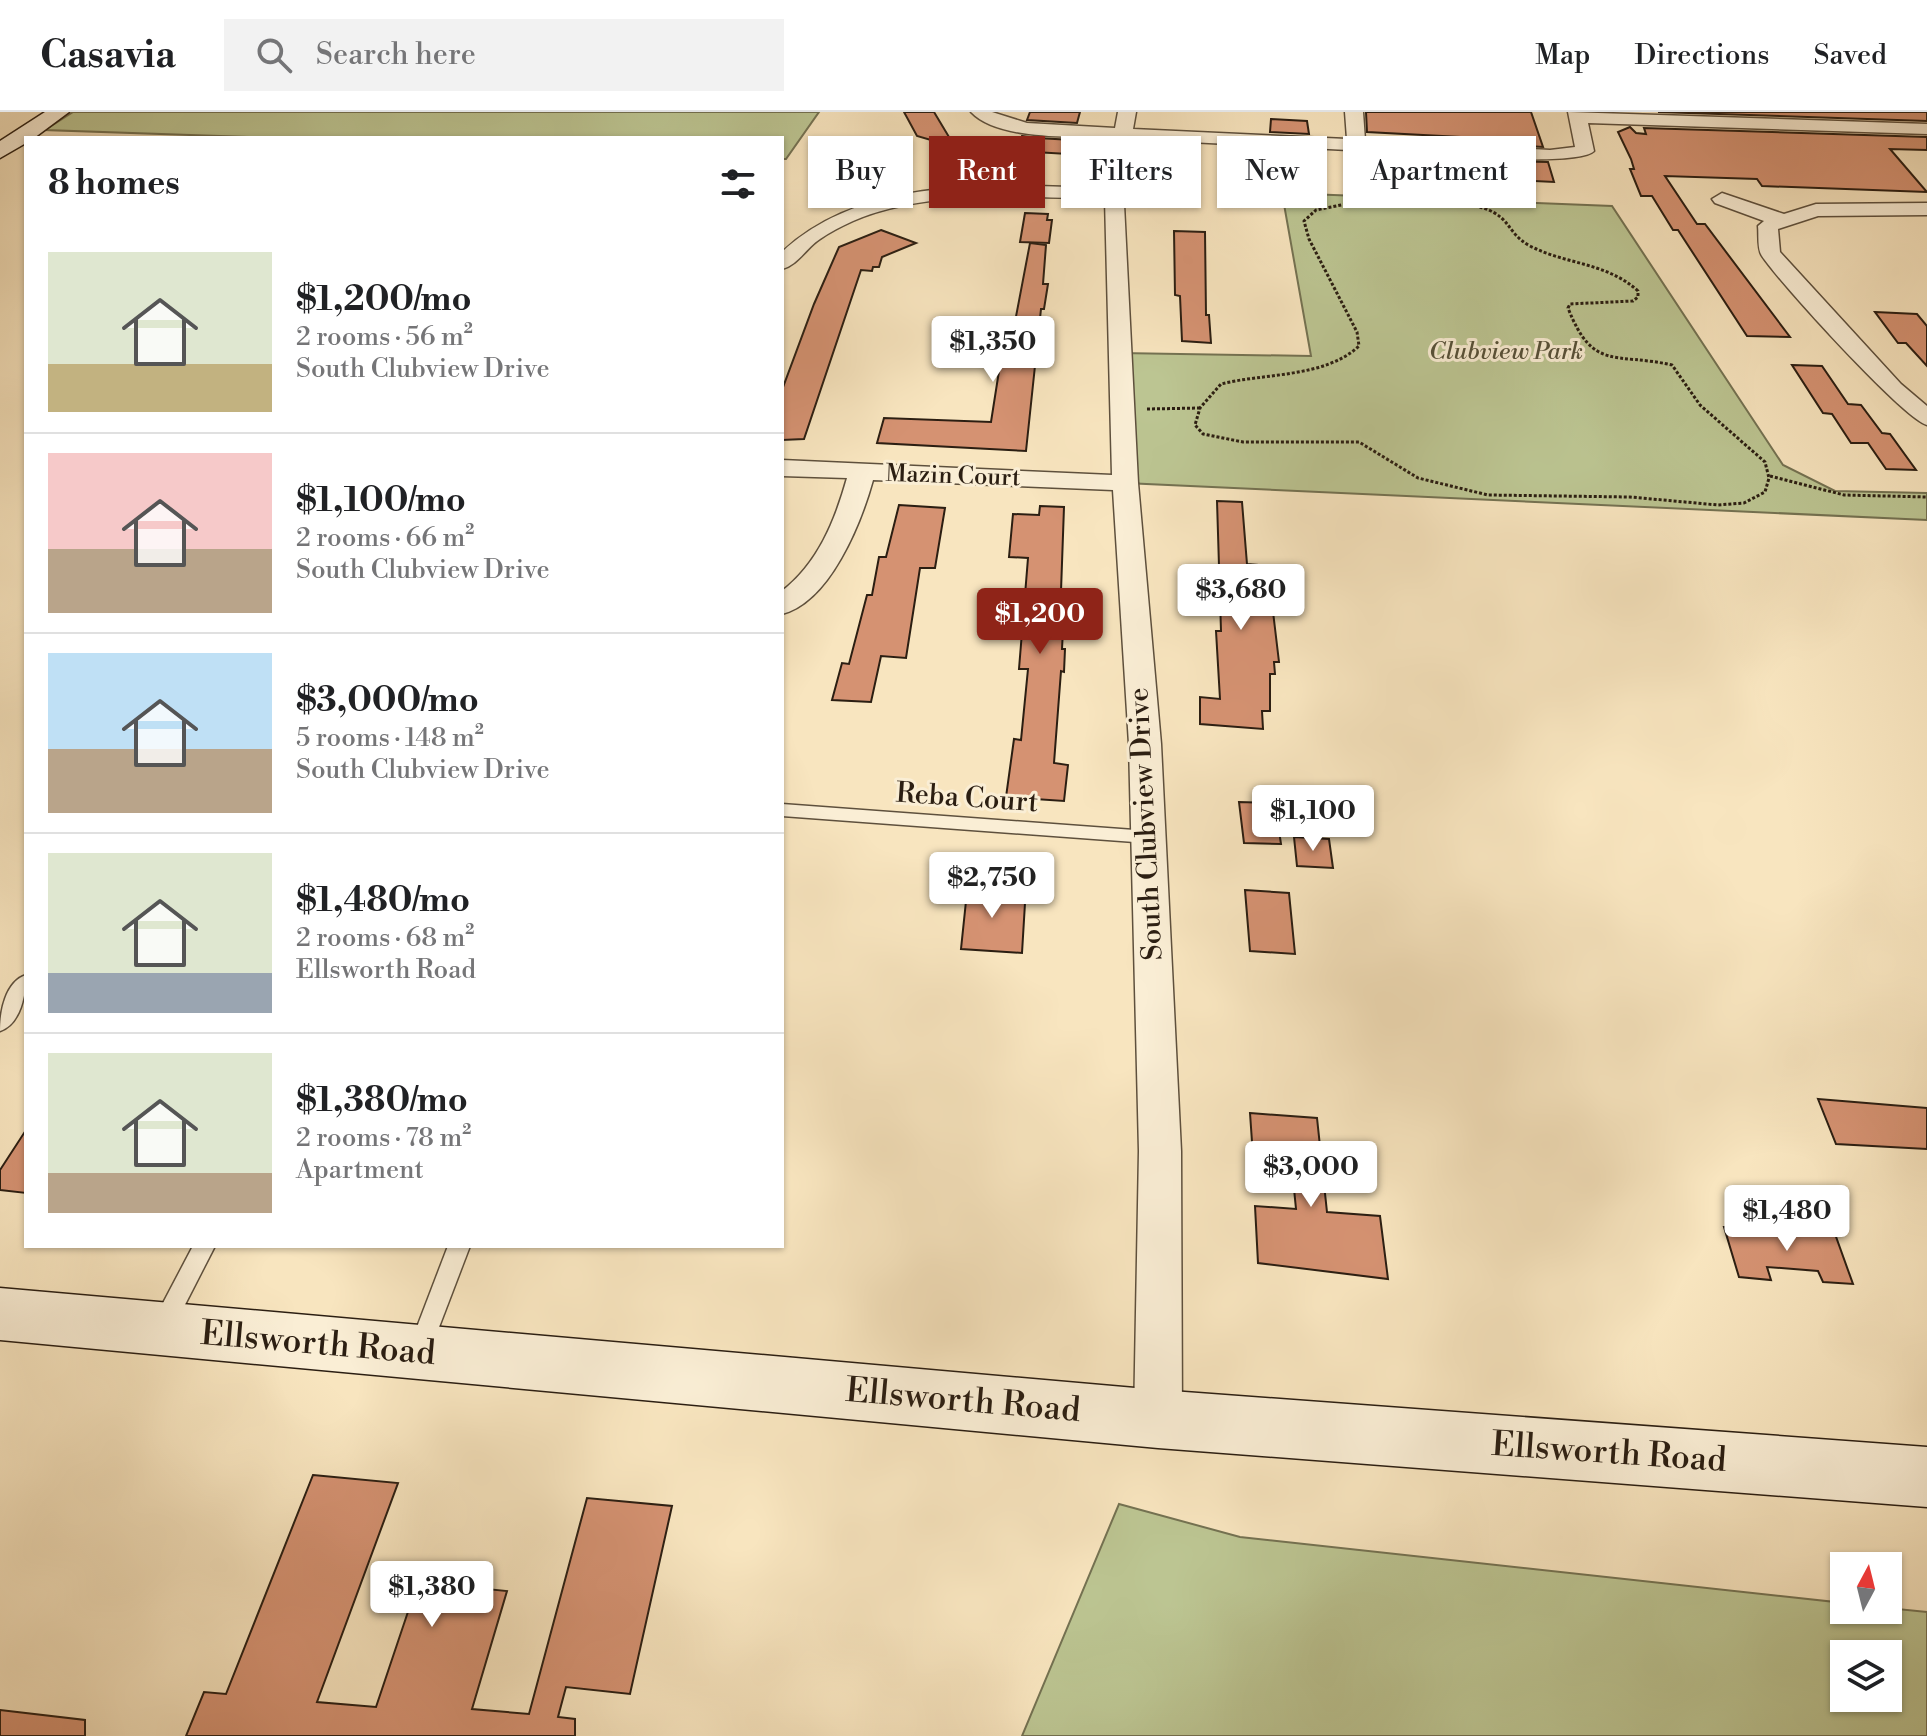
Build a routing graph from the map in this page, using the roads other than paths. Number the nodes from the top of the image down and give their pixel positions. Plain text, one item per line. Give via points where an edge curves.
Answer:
1 (59, 112) edge
2 (980, 112) edge
3 (1354, 112) edge
4 (1578, 115) edge
5 (1124, 123) edge
6 (1927, 129) edge
7 (1355, 136) edge
8 (1343, 146) edge
9 (0, 151) edge
10 (1536, 154) edge
11 (1061, 193) edge
12 (1722, 199) dead end
13 (1115, 208) edge
14 (1927, 209) edge
15 (1784, 219) junction
16 (785, 256) edge
17 (1927, 418) edge
18 (784, 468) edge
19 (862, 472) junction
20 (1125, 483) junction
21 (784, 604) edge
22 (784, 810) edge
23 (1148, 837) junction
24 (24, 985) edge
25 (0, 1023) edge
26 (203, 1248) edge
27 (458, 1248) edge
28 (0, 1314) edge
29 (159, 1330) junction
30 (418, 1353) junction
31 (1158, 1419) junction
32 (1927, 1477) edge

1 - 9 main road
2 - 5 street via 1016,125
3 - 7 street
4 - 6 street
4 - 10 street via 1585,151
5 - 8 street
11 - 16 street via 951,192 909,199 815,233
12 - 15 street
13 - 20 street, South Clubview Drive
14 - 15 street via 1828,209
15 - 17 street via 1768,226 1770,253 1893,389
18 - 19 street, Mazin Court
19 - 20 street, Mazin Court
19 - 21 street via 849,520 825,564
20 - 23 street, South Clubview Drive
22 - 23 lane, Reba Court
23 - 31 street, South Clubview Drive via 1160,1151
24 - 25 lane
26 - 29 lane
27 - 30 lane
28 - 29 main road, Ellsworth Road
29 - 30 main road, Ellsworth Road
30 - 31 main road, Ellsworth Road
31 - 32 main road, Ellsworth Road

